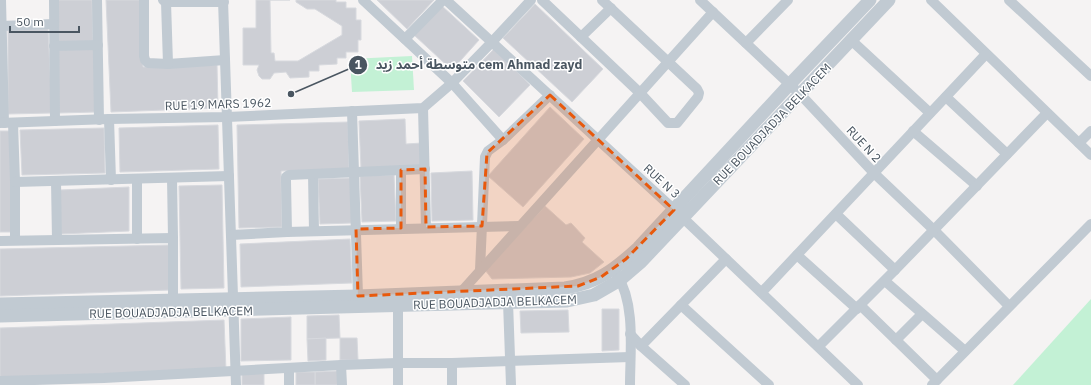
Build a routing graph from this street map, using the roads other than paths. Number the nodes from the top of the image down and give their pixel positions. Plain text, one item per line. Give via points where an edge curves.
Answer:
1 (1, 0) edge
2 (54, 0) edge
3 (97, 0) edge
4 (144, 0) edge
5 (363, 0) edge
6 (531, 0) edge
7 (542, 0) edge
8 (602, 0) edge
9 (700, 0) edge
10 (870, 0) edge
11 (889, 0) edge
12 (931, 0) edge
13 (1009, 0) edge
14 (165, 1) edge
15 (224, 1) edge
16 (447, 1) edge
17 (782, 2) edge
18 (611, 8) junction
19 (713, 12) junction
20 (54, 24) junction
21 (1, 26) junction
22 (581, 37) junction
23 (405, 39) junction
24 (851, 40) junction
25 (492, 42) junction
26 (746, 43) junction
27 (98, 44) junction
28 (54, 46) junction
29 (1, 48) edge
30 (986, 54) junction
31 (226, 60) junction
32 (668, 62) junction
33 (168, 64) junction
34 (1091, 76) edge
35 (452, 83) junction
36 (790, 84) junction
37 (640, 93) junction
38 (800, 94) junction
39 (550, 95) junction
40 (946, 97) junction
41 (423, 108) junction
42 (352, 111) junction
43 (1047, 113) junction
44 (930, 114) junction
45 (227, 118) junction
46 (104, 120) junction
47 (55, 121) junction
48 (5, 123) edge
49 (1091, 130) edge
50 (913, 132) junction
51 (503, 140) junction
52 (597, 140) junction
53 (1079, 143) junction
54 (1007, 154) junction
55 (1091, 155) edge
56 (425, 169) junction
57 (401, 170) junction
58 (355, 172) junction
59 (874, 173) junction
60 (313, 174) junction
61 (229, 176) junction
62 (172, 178) junction
63 (137, 179) junction
64 (111, 180) junction
65 (56, 181) junction
66 (15, 182) junction
67 (977, 186) junction
68 (678, 214) junction
69 (836, 214) junction
70 (1091, 224) edge
71 (482, 226) junction
72 (519, 226) junction
73 (401, 228) junction
74 (426, 228) junction
75 (356, 229) junction
76 (934, 230) junction
77 (314, 231) junction
78 (287, 232) junction
79 (230, 234) junction
80 (137, 238) junction
81 (173, 238) junction
82 (15, 240) junction
83 (58, 240) junction
84 (0, 241) edge
85 (797, 255) junction
86 (726, 259) junction
87 (480, 270) junction
88 (895, 270) junction
89 (616, 274) junction
90 (885, 281) junction
91 (461, 292) junction
92 (762, 292) junction
93 (358, 296) junction
94 (173, 300) junction
95 (398, 300) junction
96 (508, 302) junction
97 (0, 304) edge
98 (234, 304) junction
99 (681, 305) junction
100 (1010, 306) junction
101 (858, 307) junction
102 (922, 314) junction
103 (0, 316) edge
104 (630, 334) junction
105 (896, 340) junction
106 (642, 346) junction
107 (819, 346) junction
108 (965, 351) junction
109 (630, 357) junction
110 (510, 361) junction
111 (397, 363) junction
112 (452, 363) junction
113 (341, 365) junction
114 (289, 368) junction
115 (236, 372) junction
116 (0, 381) edge
117 (82, 382) edge
118 (104, 382) edge
119 (935, 382) edge
120 (856, 384) edge
121 (236, 385) edge
122 (289, 385) edge
123 (342, 385) edge
124 (398, 385) edge
125 (452, 385) edge
126 (511, 385) edge
127 (630, 385) edge
128 (685, 385) edge
129 (769, 385) edge

1 - 21 street
2 - 20 street
3 - 27 street
4 - 33 street via 145,60 150,64
5 - 23 street
6 - 25 street
7 - 22 street
8 - 18 street
9 - 19 street, RUE N 2
10 - 36 street, RUE BOUADJADJA BELKACEM
11 - 24 street, RUE BOUADJADJA BELKACEM
12 - 30 street
13 - 34 street
14 - 15 street
14 - 33 street
15 - 31 street
16 - 23 street
16 - 25 street, RUE N 3
17 - 26 street
18 - 22 street
18 - 32 street
19 - 26 street, RUE N 2
19 - 32 street
20 - 21 street
20 - 28 street
21 - 29 street
22 - 37 street
23 - 35 street
24 - 38 street, RUE BOUADJADJA BELKACEM
24 - 44 street
25 - 35 street
25 - 39 street, RUE N 3
26 - 36 street, RUE N 2
27 - 28 street
27 - 46 street
28 - 47 street
29 - 48 street
30 - 40 street
30 - 43 street
31 - 33 street
31 - 45 street
32 - 37 street
32 - 37 street via 699,92 698,97 677,123 668,123
35 - 41 street
35 - 51 street
36 - 38 street, RUE N 2
36 - 68 street, RUE BOUADJADJA BELKACEM
37 - 52 street
38 - 59 street, RUE N 2
38 - 68 street, RUE BOUADJADJA BELKACEM
39 - 51 street
39 - 52 street, RUE N 3
40 - 44 street
40 - 54 street
41 - 42 street, RUE 19 MARS 1962
41 - 56 street
42 - 45 street, RUE 19 MARS 1962
42 - 58 street
43 - 53 street
43 - 54 street
44 - 50 street
45 - 46 street, RUE 19 MARS 1962
45 - 61 street
46 - 47 street, RUE 19 MARS 1962
46 - 64 street
47 - 48 street, RUE 19 MARS 1962
48 - 66 street
49 - 53 street
50 - 59 street
50 - 67 street
51 - 71 street via 485,156
52 - 68 street, RUE N 3
52 - 72 street
53 - 55 street
54 - 67 street
56 - 57 street
56 - 74 street
57 - 58 street
57 - 73 street
58 - 60 street
58 - 75 street
59 - 69 street
59 - 76 street, RUE N 2
60 - 77 street
60 - 78 street via 286,177
61 - 62 street
61 - 79 street
62 - 63 street
62 - 81 street
63 - 64 street
63 - 80 street
64 - 65 street
65 - 66 street
65 - 83 street
66 - 82 street
67 - 76 street
68 - 86 street, RUE N 3
68 - 89 street, RUE BOUADJADJA BELKACEM via 638,248
69 - 85 street
69 - 88 street
70 - 100 street
71 - 72 street
71 - 74 street
71 - 87 street
72 - 87 street
73 - 74 street
73 - 75 street
75 - 77 street
75 - 93 street
76 - 88 street
76 - 100 street, RUE N 2
77 - 78 street
78 - 79 street
79 - 98 street
80 - 81 street
80 - 83 street
81 - 94 street
82 - 83 street
82 - 84 street
85 - 92 street
85 - 101 street
86 - 92 street, RUE N 3
86 - 99 street
87 - 91 street
88 - 90 street
89 - 91 street, RUE BOUADJADJA BELKACEM via 565,288
89 - 96 street, RUE BOUADJADJA BELKACEM via 594,295 581,299
89 - 104 street via 628,302
90 - 101 street
90 - 102 street
91 - 95 street, RUE BOUADJADJA BELKACEM
92 - 107 street, RUE N 3
93 - 95 street, RUE BOUADJADJA BELKACEM
93 - 98 street, RUE BOUADJADJA BELKACEM
94 - 97 street, RUE BOUADJADJA BELKACEM
94 - 98 street, RUE BOUADJADJA BELKACEM
95 - 96 street, RUE BOUADJADJA BELKACEM
95 - 98 street, RUE BOUADJADJA BELKACEM
95 - 111 street
96 - 110 street
98 - 103 street, RUE BOUADJADJA BELKACEM
98 - 115 street
99 - 106 street
99 - 129 street
100 - 108 street
101 - 105 street
101 - 107 street
102 - 105 street
102 - 108 street
104 - 106 street
104 - 109 street
105 - 119 street
106 - 128 street
107 - 120 street, RUE N 3
108 - 119 street
109 - 110 street
109 - 127 street
110 - 112 street
110 - 126 street
111 - 112 street
111 - 113 street
111 - 124 street
112 - 125 street
113 - 114 street
113 - 123 street
114 - 115 street
114 - 122 street
115 - 118 street
115 - 121 street
116 - 117 street
117 - 118 street

